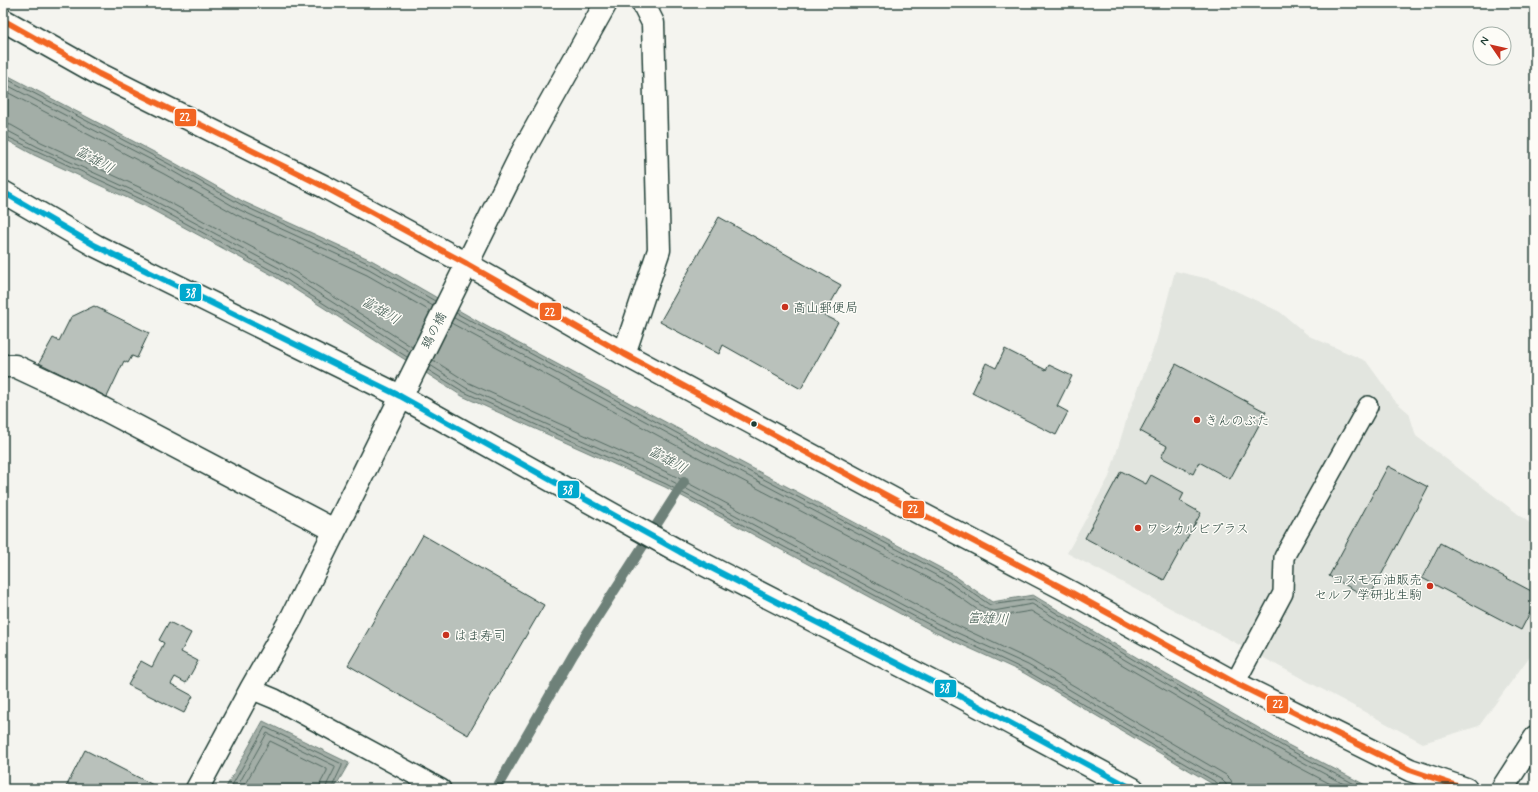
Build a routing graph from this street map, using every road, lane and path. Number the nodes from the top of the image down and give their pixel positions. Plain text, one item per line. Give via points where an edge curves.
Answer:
1 (606, 3) edge
2 (643, 3) edge
3 (3, 20) edge
4 (3, 192) edge
5 (467, 264) junction
6 (624, 354) junction
7 (3, 366) edge
8 (400, 396) junction
9 (1368, 406) dead end
10 (334, 530) junction
11 (1235, 683) junction
12 (251, 689) junction
13 (1535, 738) edge
14 (197, 789) edge
15 (441, 789) edge
16 (1132, 789) edge
17 (1466, 789) edge
18 (1502, 789) edge

1 - 5 main road, 鵄の橋 via 522,151
2 - 6 main road via 652,23 660,250
3 - 5 main road via 100,74 325,187
4 - 8 main road via 96,246
5 - 6 main road
5 - 8 main road, 鵄の橋
6 - 11 main road
7 - 10 main road via 15,366 77,395
8 - 10 main road, 鵄の橋
8 - 16 main road via 680,552 945,688
9 - 11 lane via 1284,557 1283,593
10 - 12 main road, 鵄の橋 via 292,617
11 - 17 main road via 1410,770
12 - 14 main road, 鵄の橋
12 - 15 lane via 275,699
13 - 18 main road

